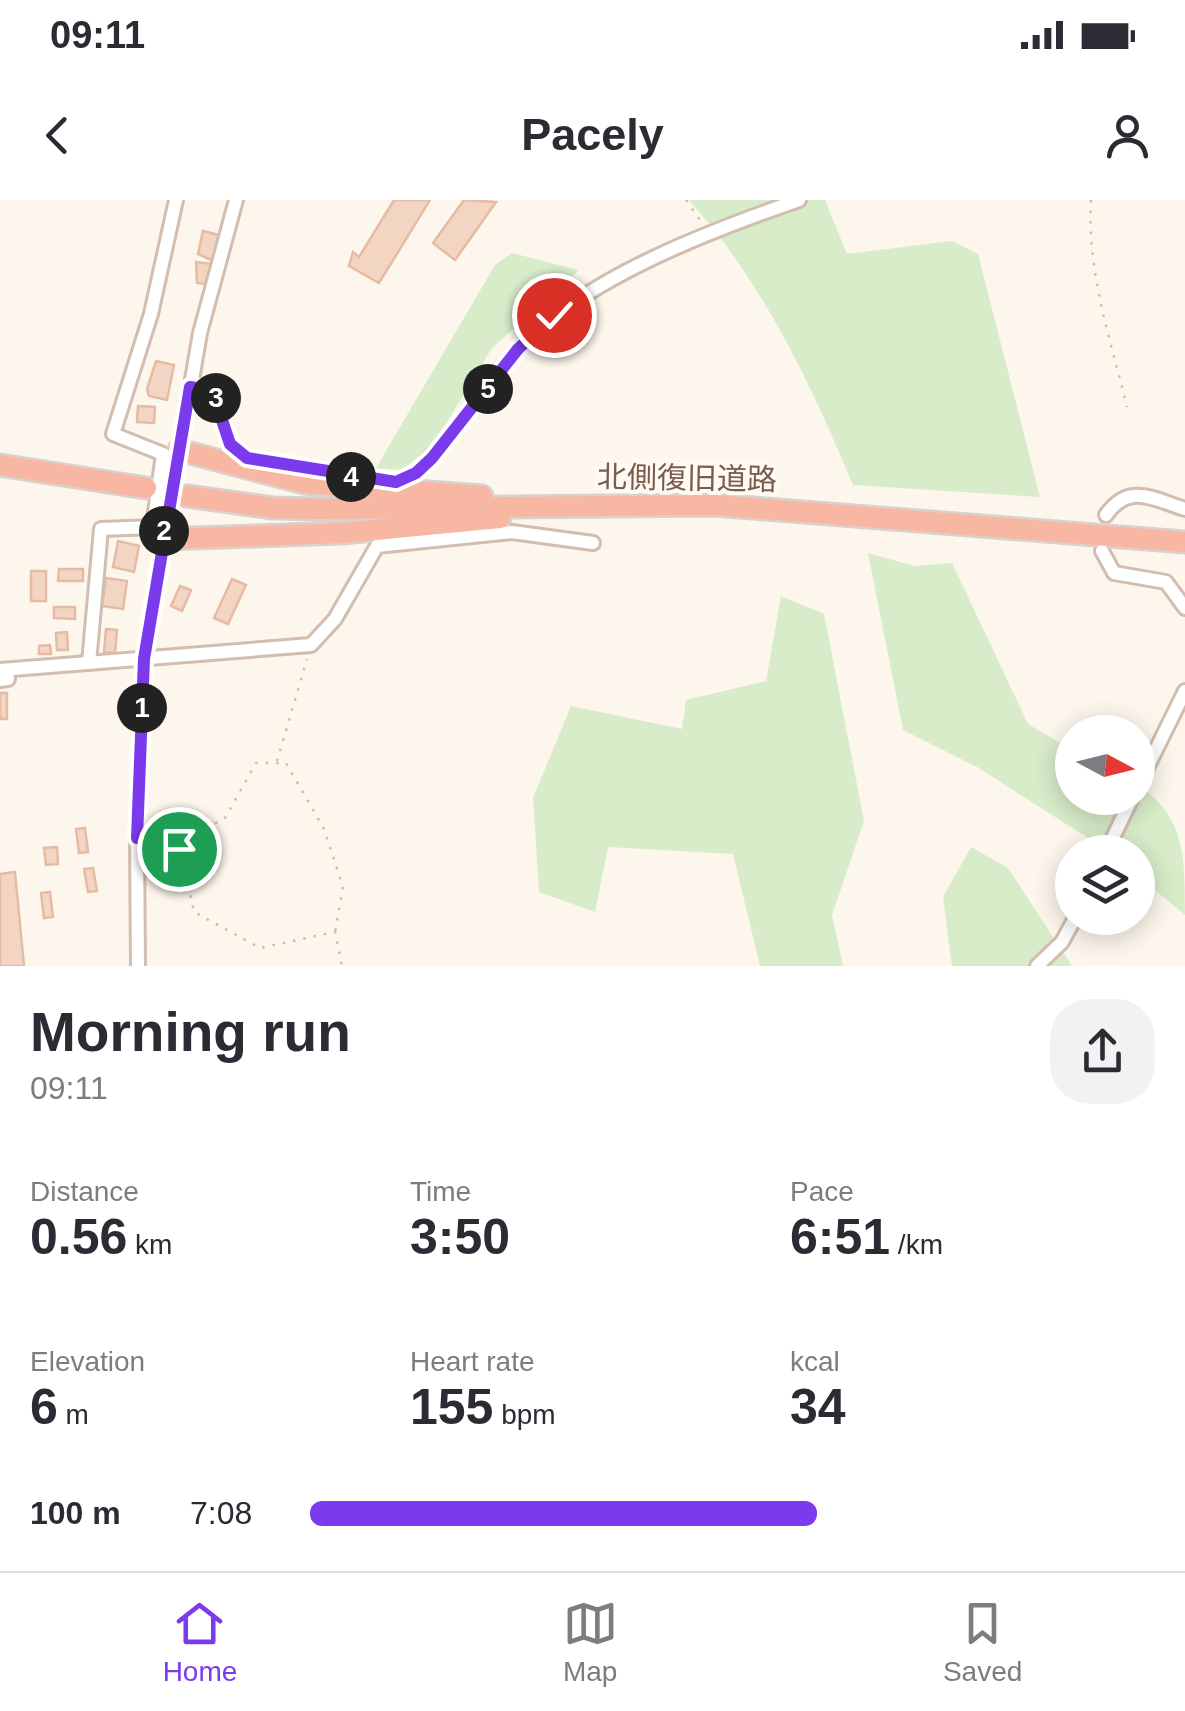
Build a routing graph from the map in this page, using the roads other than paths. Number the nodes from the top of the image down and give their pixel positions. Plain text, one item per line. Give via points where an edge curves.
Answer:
1 (176, 200) edge
2 (236, 200) edge
3 (799, 200) edge
4 (190, 387) junction
5 (179, 450) junction
6 (0, 465) edge
7 (146, 488) dead end
8 (188, 496) dead end
9 (560, 507) junction
10 (1185, 509) edge
11 (1106, 515) dead end
12 (163, 539) junction
13 (1185, 542) edge
14 (593, 543) dead end
15 (1102, 551) dead end
16 (1185, 608) edge
17 (144, 659) junction
18 (90, 664) junction
19 (2, 673) edge
20 (1185, 692) edge
21 (1155, 752) edge
22 (1066, 935) edge
23 (138, 966) edge
24 (1038, 966) edge

1 - 18 street via 151,314 113,434 163,454 153,527 101,529
2 - 4 street
3 - 4 street via 708,232 554,315 518,349 432,458 396,482 247,458 230,444 212,390
4 - 5 street
5 - 9 highway via 304,483
5 - 12 street
6 - 7 highway
8 - 9 highway, 北側復旧道路 via 273,508
9 - 12 highway via 465,525
9 - 13 highway, 北側復旧道路 via 716,505
10 - 11 street via 1126,495
12 - 17 street
14 - 17 street via 512,532 377,546 335,619 311,645
15 - 16 street via 1114,574 1166,582
17 - 18 street
17 - 23 street
18 - 19 street
20 - 21 street
22 - 24 street

